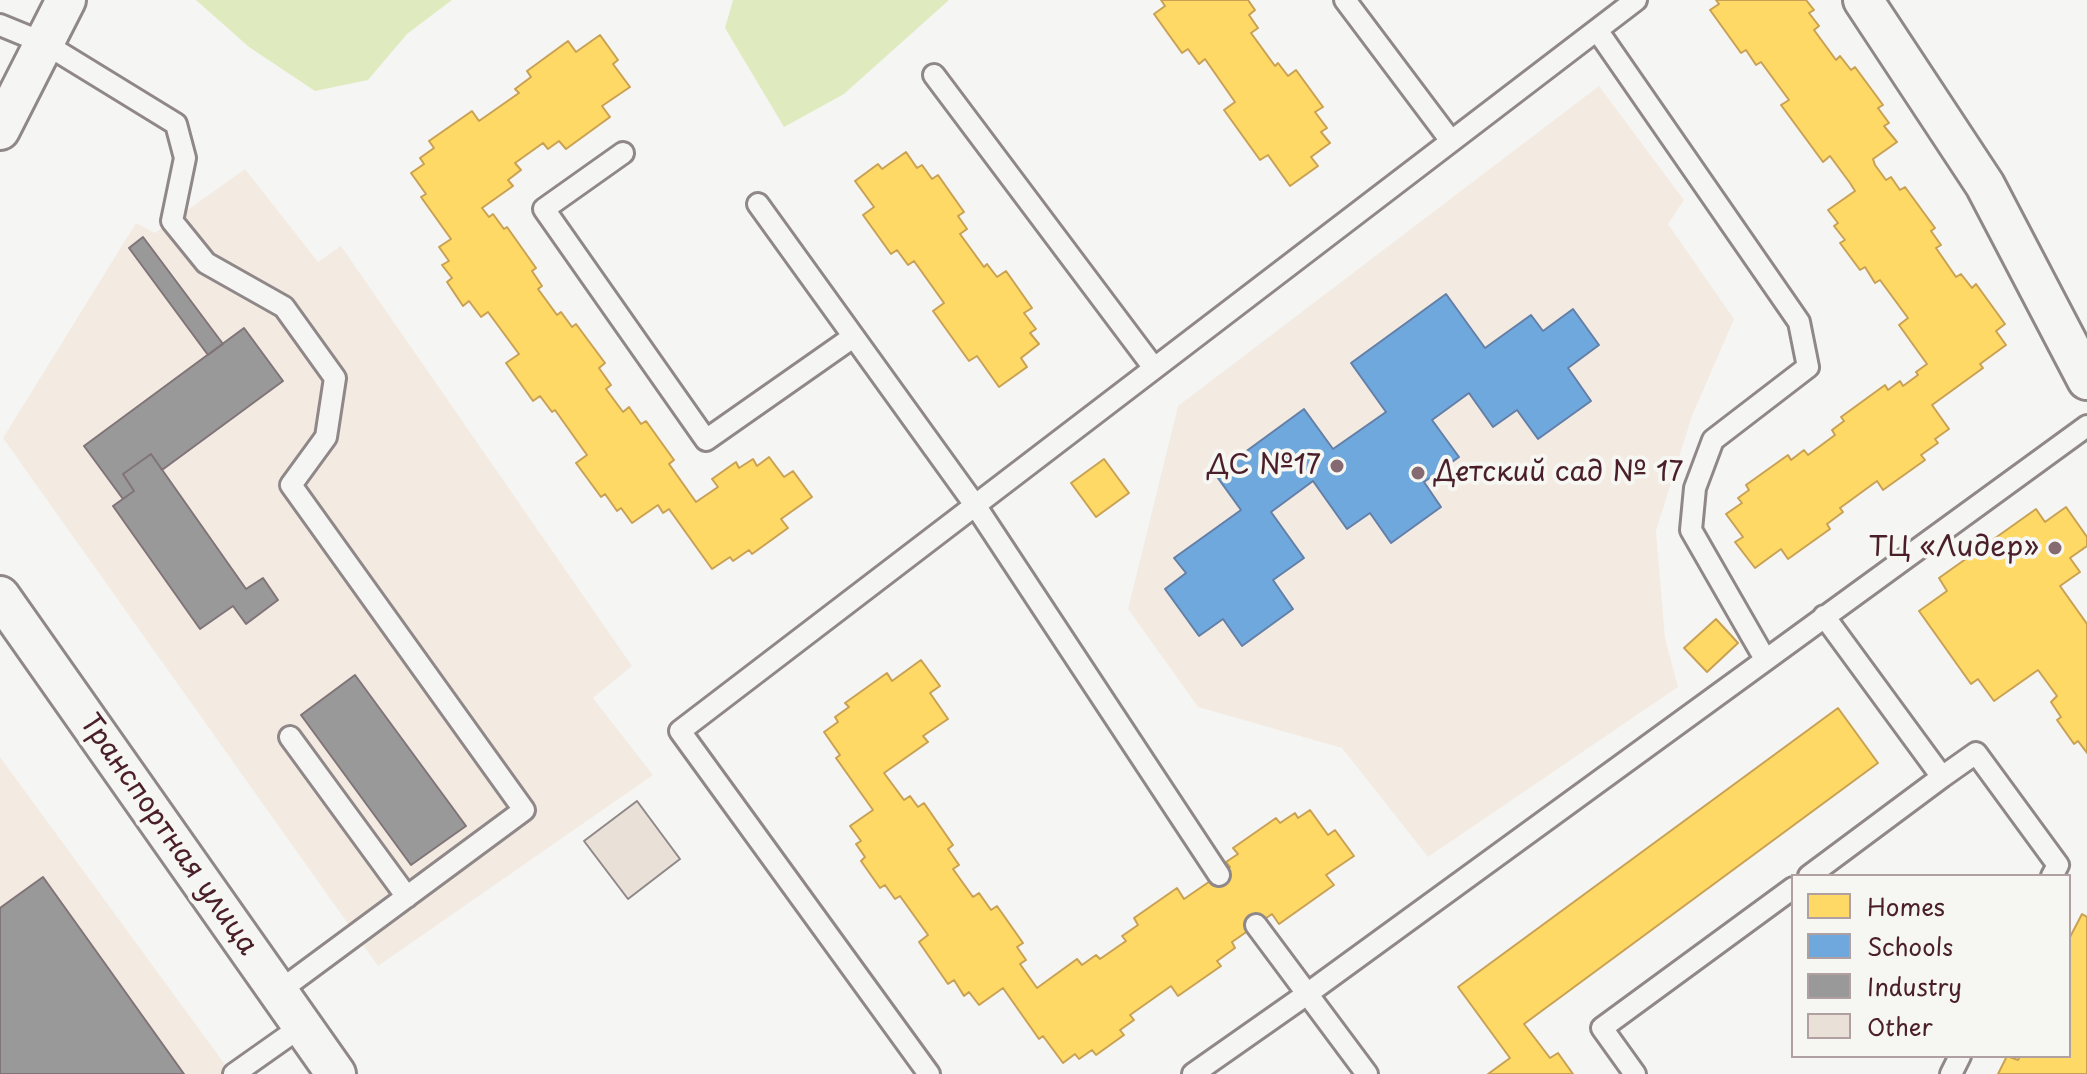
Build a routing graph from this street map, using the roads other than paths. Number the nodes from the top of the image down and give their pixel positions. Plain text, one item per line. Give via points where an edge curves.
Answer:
1 (66, 0) edge
2 (1345, 0) edge
3 (1636, 0) edge
4 (1863, 0) edge
5 (0, 25) edge
6 (1597, 30) junction
7 (44, 43) junction
8 (934, 75) dead end
9 (0, 130) edge
10 (1451, 141) junction
11 (623, 153) dead end
12 (758, 204) dead end
13 (853, 337) junction
14 (1154, 368) junction
15 (2087, 380) edge
16 (2087, 426) edge
17 (975, 505) junction
18 (0, 596) edge
19 (1824, 616) junction
20 (1765, 659) junction
21 (290, 737) dead end
22 (1942, 777) junction
23 (1812, 874) edge
24 (2053, 874) edge
25 (1219, 875) dead end
26 (407, 897) junction
27 (1784, 900) edge
28 (1256, 925) dead end
29 (278, 992) junction
30 (1307, 994) junction
31 (302, 1026) junction
32 (234, 1074) edge
33 (336, 1074) edge
34 (929, 1074) edge
35 (1193, 1074) edge
36 (1367, 1074) edge
37 (1635, 1074) edge

1 - 7 street
2 - 10 lane
3 - 6 lane
4 - 15 street via 1985,185
5 - 7 lane
6 - 10 lane
6 - 20 lane via 1799,322 1808,367 1713,440 1695,488 1691,530
7 - 9 street
7 - 26 lane via 176,124 185,158 172,221 206,263 284,307 335,378 326,437 291,485 524,810
8 - 14 lane
10 - 14 lane
11 - 13 lane via 544,209 706,440
12 - 13 lane
13 - 17 lane
14 - 17 lane
16 - 19 lane
17 - 25 lane
17 - 34 lane via 680,731
18 - 29 street, Транспортная улица
19 - 20 lane
19 - 22 lane
20 - 30 lane
21 - 26 lane
22 - 23 lane
22 - 24 lane via 1976,753 2058,865
26 - 29 lane
27 - 37 lane via 1602,1028
28 - 30 lane
29 - 31 street, Транспортная улица
30 - 35 lane
30 - 36 lane
31 - 32 lane
31 - 33 street, Транспортная улица

